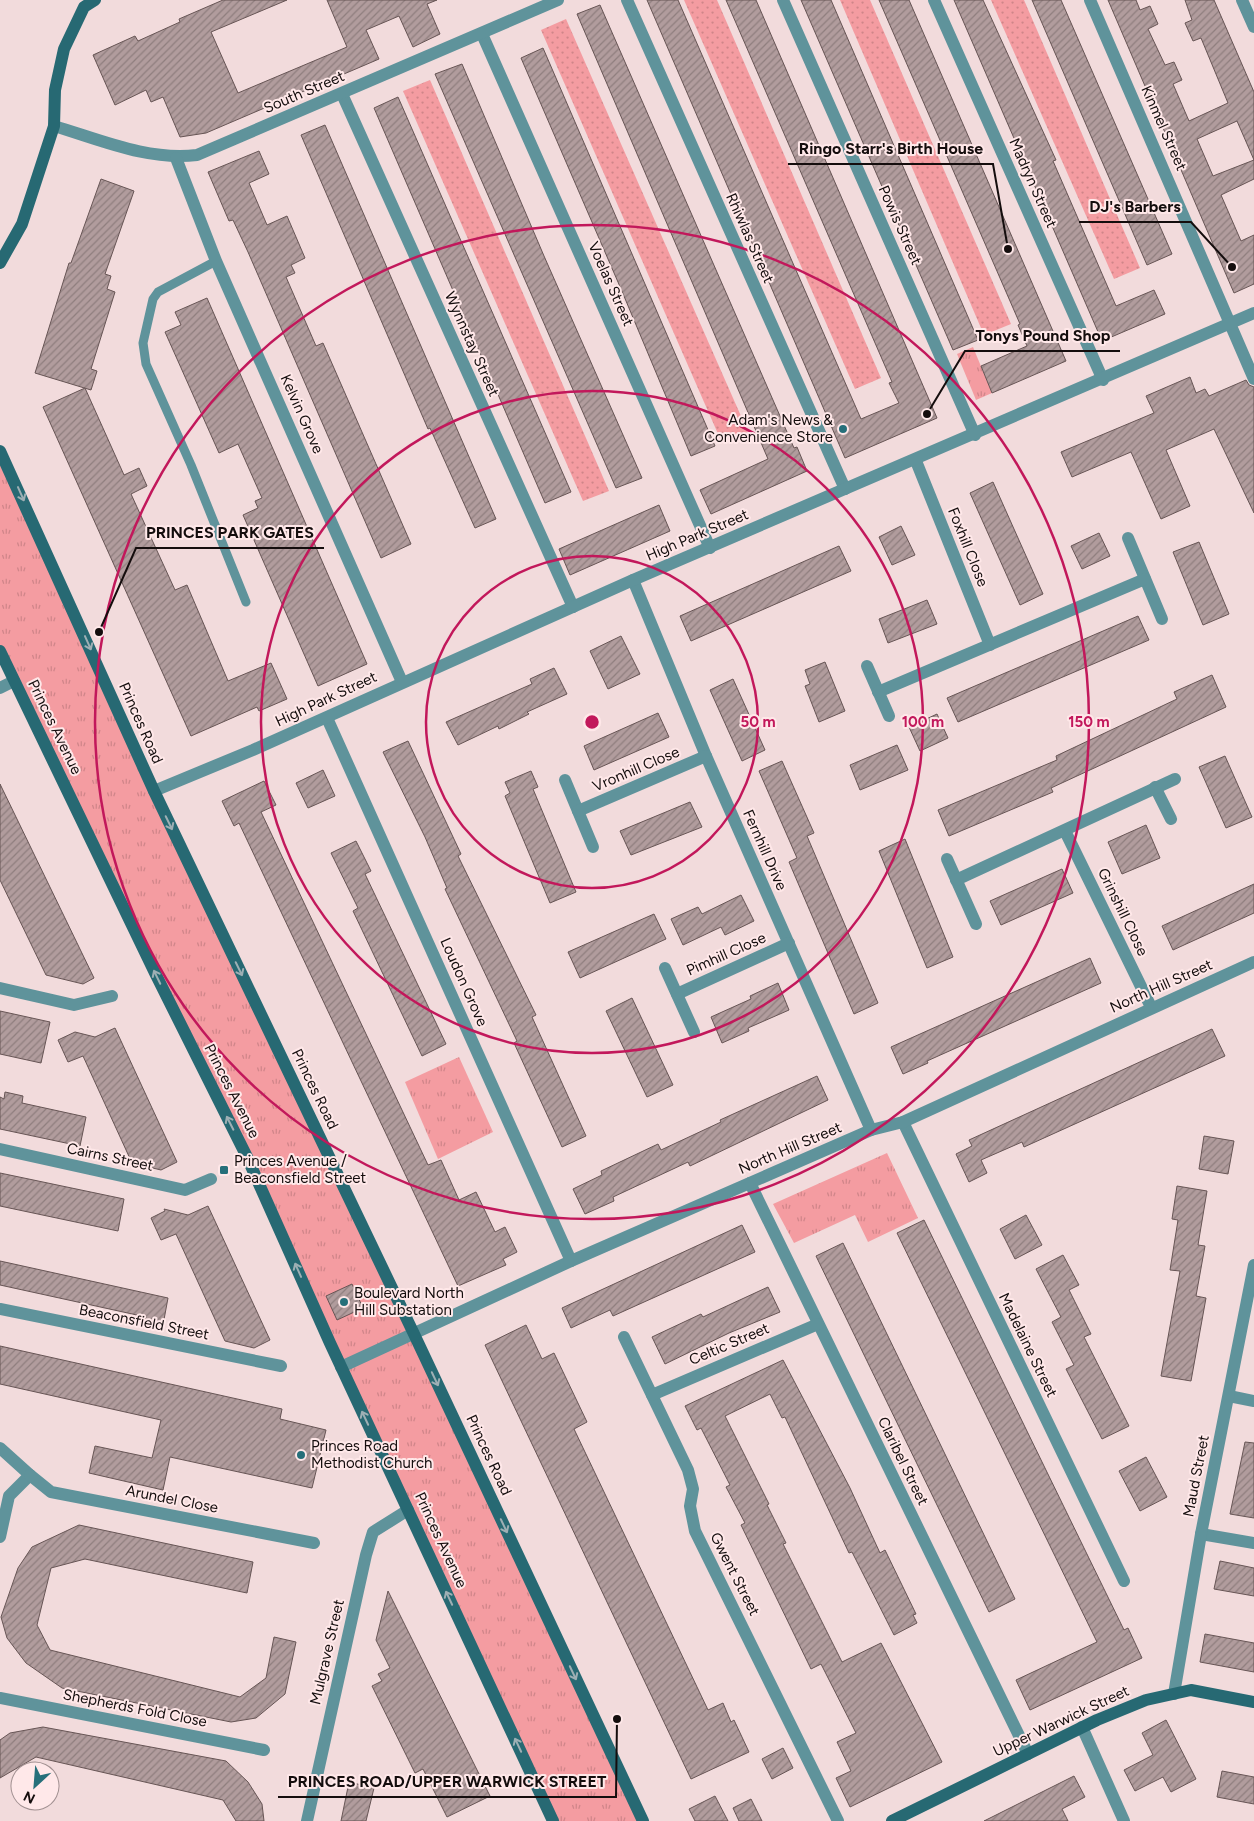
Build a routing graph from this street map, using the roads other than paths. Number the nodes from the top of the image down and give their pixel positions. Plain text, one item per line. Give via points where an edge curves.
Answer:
1 (95, 0) edge
2 (558, 0) edge
3 (627, 0) edge
4 (783, 0) edge
5 (934, 0) edge
6 (1090, 0) edge
7 (1242, 0) edge
8 (1253, 23) edge
9 (482, 34) junction
10 (342, 94) junction
11 (54, 126) junction
12 (176, 158) junction
13 (216, 261) junction
14 (0, 263) edge
15 (1254, 313) edge
16 (1231, 324) junction
17 (1103, 380) junction
18 (1254, 380) edge
19 (975, 435) junction
20 (0, 451) edge
21 (916, 461) junction
22 (845, 489) junction
23 (1128, 538) dead end
24 (710, 548) junction
25 (1145, 579) junction
26 (633, 580) junction
27 (246, 602) dead end
28 (573, 607) junction
29 (1162, 619) dead end
30 (990, 645) junction
31 (0, 652) edge
32 (868, 666) dead end
33 (14, 681) junction
34 (402, 682) junction
35 (0, 688) edge
36 (878, 692) junction
37 (889, 716) dead end
38 (327, 718) junction
39 (706, 756) junction
40 (1175, 779) dead end
41 (564, 780) dead end
42 (1155, 788) junction
43 (154, 791) junction
44 (578, 811) junction
45 (1170, 819) dead end
46 (1065, 831) junction
47 (593, 847) dead end
48 (946, 859) dead end
49 (956, 880) junction
50 (976, 924) dead end
51 (789, 944) junction
52 (1254, 962) edge
53 (665, 968) dead end
54 (0, 988) edge
55 (677, 994) junction
56 (112, 996) dead end
57 (1151, 1007) junction
58 (694, 1032) dead end
59 (903, 1122) junction
60 (871, 1130) junction
61 (0, 1149) edge
62 (211, 1179) dead end
63 (750, 1183) junction
64 (571, 1261) junction
65 (1254, 1265) edge
66 (0, 1309) edge
67 (818, 1324) junction
68 (414, 1334) junction
69 (624, 1337) dead end
70 (281, 1366) dead end
71 (341, 1367) junction
72 (652, 1395) junction
73 (1229, 1396) junction
74 (1254, 1401) edge
75 (0, 1448) edge
76 (30, 1475) junction
77 (408, 1510) junction
78 (1201, 1534) junction
79 (0, 1537) edge
80 (314, 1543) dead end
81 (1254, 1543) edge
82 (1124, 1582) dead end
83 (1174, 1694) junction
84 (0, 1698) edge
85 (1254, 1702) edge
86 (1082, 1727) junction
87 (264, 1750) dead end
88 (1028, 1754) junction
89 (307, 1821) edge
90 (553, 1821) edge
91 (643, 1821) edge
92 (838, 1821) edge
93 (892, 1821) edge
94 (1124, 1821) edge

1 - 11 main road via 84,7 64,49 55,90
2 - 9 street, South Street
3 - 22 street, Rhiwlas Street
4 - 19 street, Powis Street
5 - 17 street, Madryn Street
6 - 16 street, Kinmel Street
7 - 8 street
9 - 10 street, South Street
9 - 24 street, Voelas Street
10 - 12 street, South Street via 197,156
10 - 28 street, Wynnstay Street
11 - 12 street, South Street via 148,155
11 - 14 main road via 22,224
12 - 13 street, Kelvin Grove
13 - 27 lane via 158,292 153,299 143,354
13 - 34 street, Kelvin Grove
15 - 16 street, High Park Street
16 - 17 street, High Park Street
16 - 18 street, Kinmel Street
17 - 19 street, High Park Street
19 - 21 street, High Park Street
20 -> 43 main road, Princes Road
21 - 22 street, High Park Street
21 - 30 street, Foxhill Close
22 - 24 street, High Park Street
23 - 25 street
24 - 26 street, High Park Street
25 - 29 street
25 - 30 street
26 - 28 street, High Park Street
26 - 39 street, Fernhill Drive
28 - 34 street, High Park Street
30 - 36 street
31 - 33 main road, Princes Avenue
32 - 36 street
33 - 35 street
71 -> 33 main road, Princes Avenue via 247,1157
34 - 38 street, High Park Street
36 - 37 street
38 - 43 street, High Park Street
38 - 64 street, Loudon Grove
39 - 44 street, Vronhill Close
39 - 51 street, Fernhill Drive
40 - 42 street
41 - 44 street
42 - 45 street
42 - 46 street
43 -> 68 main road, Princes Road
44 - 47 street
46 - 49 street
46 - 57 street, Grinshill Close
48 - 49 street
49 - 50 street
51 - 55 street, Pimhill Close
51 - 60 street, Fernhill Drive
52 - 57 street, North Hill Street
53 - 55 street, Pimhill Close
54 - 56 street via 74,1005
55 - 58 street, Pimhill Close
57 - 59 street, North Hill Street
59 - 60 street, North Hill Street
59 - 82 street, Madelaine Street
60 - 63 street, North Hill Street
61 - 62 street, Cairns Street via 185,1190
63 - 64 street, North Hill Street
63 - 67 street, Claribel Street
64 - 68 street, North Hill Street
65 - 73 street, Maud Street
66 - 70 street, Beaconsfield Street
67 - 72 street, Celtic Street
67 - 88 street, Claribel Street
68 - 71 street, North Hill Street
68 -> 91 main road, Princes Road
69 - 72 street, Gwent Street
77 -> 71 main road, Princes Avenue
72 - 92 street, Gwent Street via 688,1470 693,1489 690,1506 695,1531
73 - 74 street
73 - 78 street, Maud Street
75 - 76 street, Arundel Close
76 - 79 street via 9,1496
76 - 80 street, Arundel Close via 52,1492
77 - 89 street, Mulgrave Street via 373,1532
90 -> 77 main road, Princes Avenue
78 - 81 street
78 - 83 street, Maud Street
83 - 85 main road, Upper Warwick Street via 1191,1690
83 - 86 main road, Upper Warwick Street via 1146,1700
84 - 87 street, Shepherds Fold Close
86 - 88 main road, Upper Warwick Street
86 - 94 street
88 - 93 main road, Upper Warwick Street

